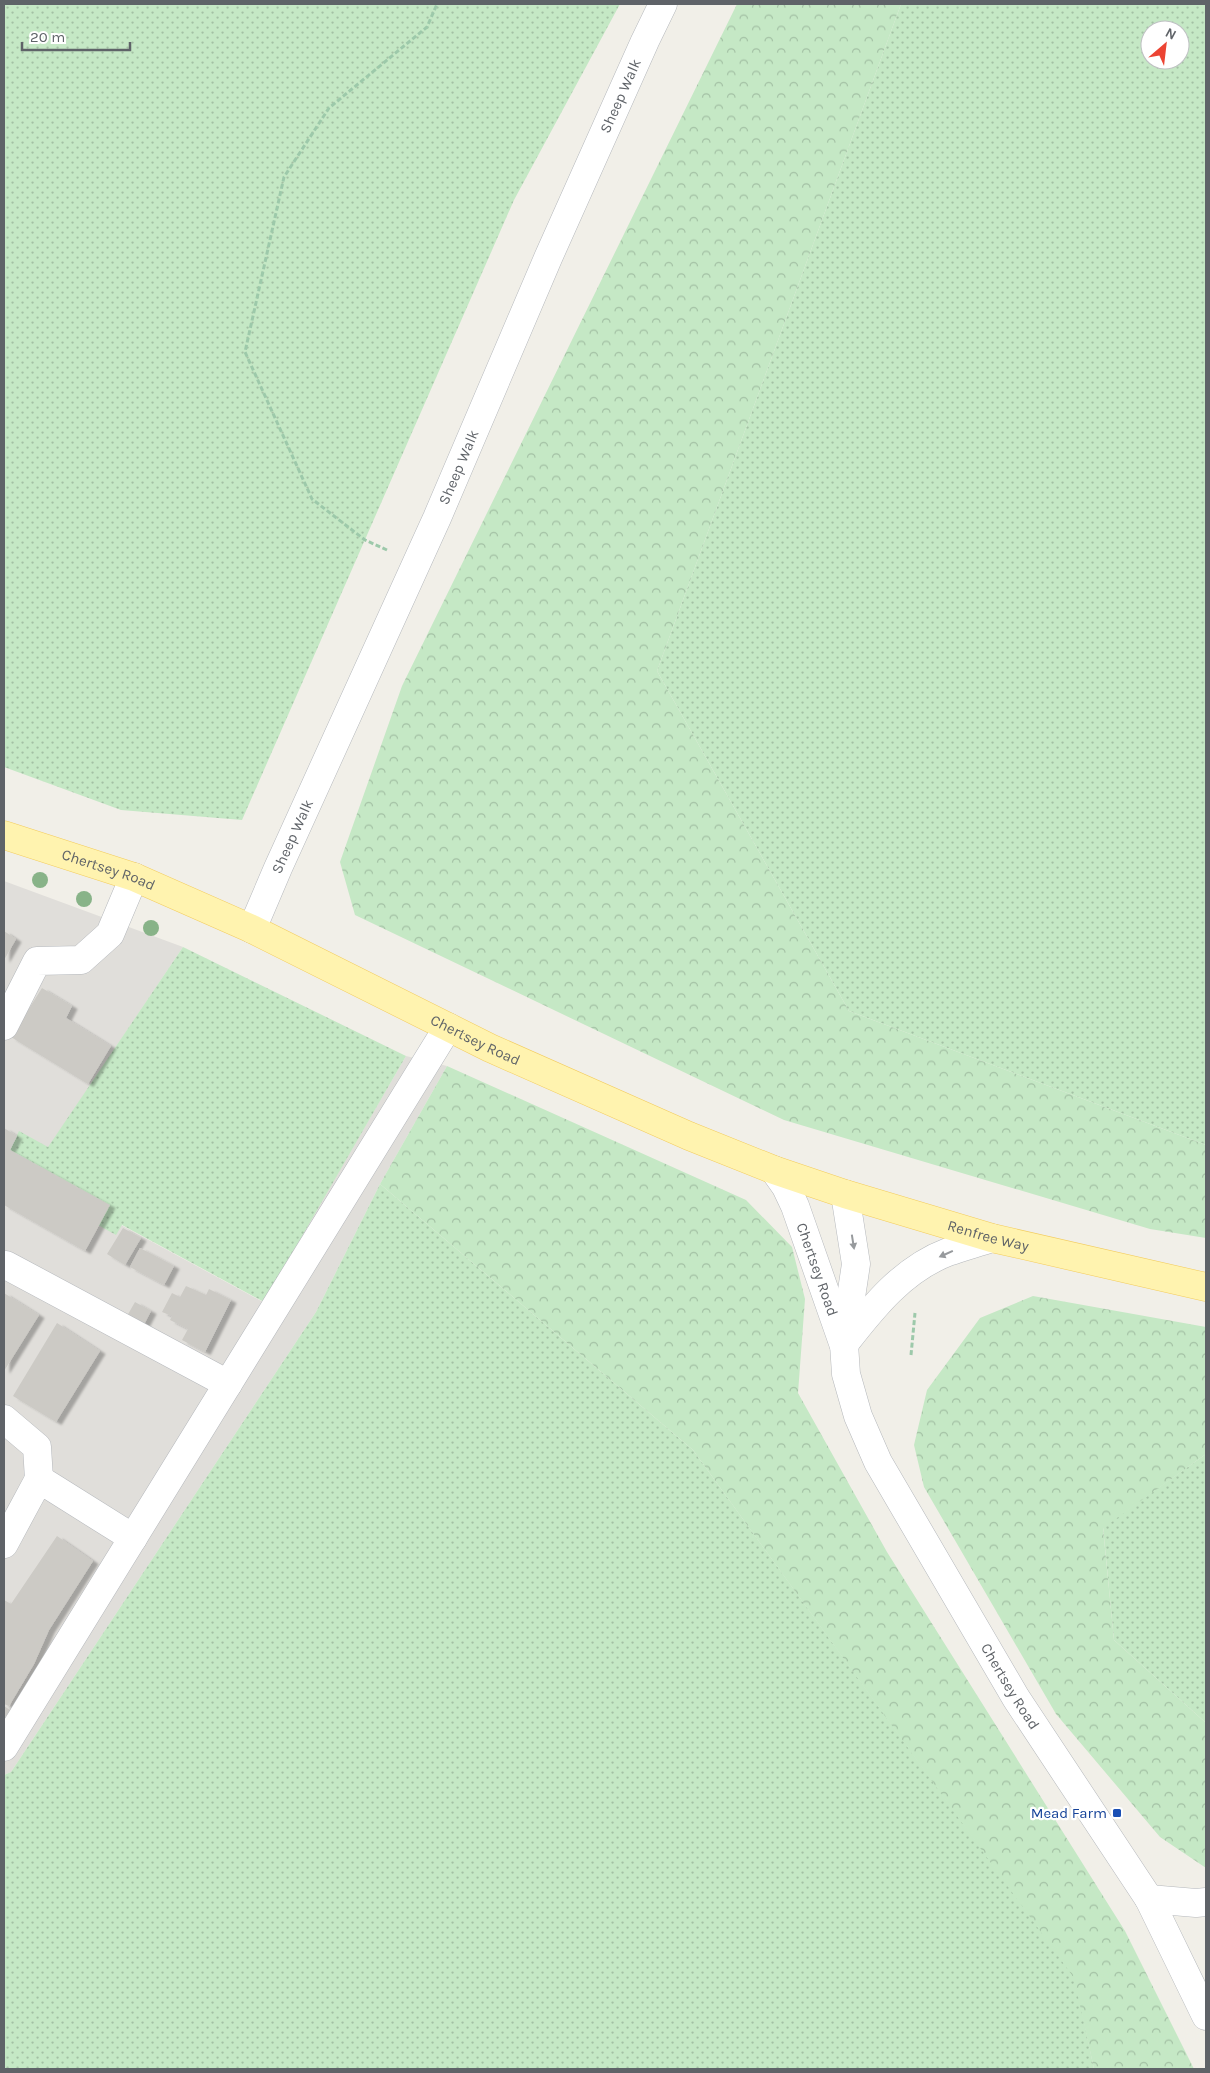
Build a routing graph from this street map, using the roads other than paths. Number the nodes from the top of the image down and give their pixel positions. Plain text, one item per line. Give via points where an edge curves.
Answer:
1 (664, 4) edge
2 (4, 835) edge
3 (134, 877) junction
4 (252, 929) junction
5 (4, 1026) edge
6 (448, 1027) junction
7 (774, 1170) junction
8 (845, 1194) junction
9 (992, 1238) junction
10 (6, 1265) dead end
11 (1206, 1287) edge
12 (844, 1344) junction
13 (228, 1384) junction
14 (4, 1419) edge
15 (39, 1479) junction
16 (133, 1538) junction
17 (4, 1544) edge
18 (4, 1747) edge
19 (1149, 1899) junction
20 (1206, 1902) edge
21 (1206, 2016) edge

1 - 4 street, Sheep Walk via 644,41 417,564
2 - 3 main road, Chertsey Road
3 - 4 main road, Chertsey Road
3 - 5 street via 110,934 81,960 37,961
4 - 6 main road, Chertsey Road
6 - 7 main road, Chertsey Road via 689,1136
6 - 13 street
7 - 8 main road, Renfree Way
7 - 12 street, Chertsey Road via 795,1206
8 - 9 main road, Renfree Way
8 -> 12 street, Chertsey Road via 856,1264
9 - 11 main road, Renfree Way
9 -> 12 street, Chertsey Road via 946,1253 905,1276 873,1307
10 - 13 street
12 - 19 street, Chertsey Road via 846,1374 858,1416 878,1462 1016,1698
13 - 16 street
14 - 15 street via 37,1447
15 - 16 street
15 - 17 street
16 - 18 street
19 - 20 street
19 - 21 street, Chertsey Road

